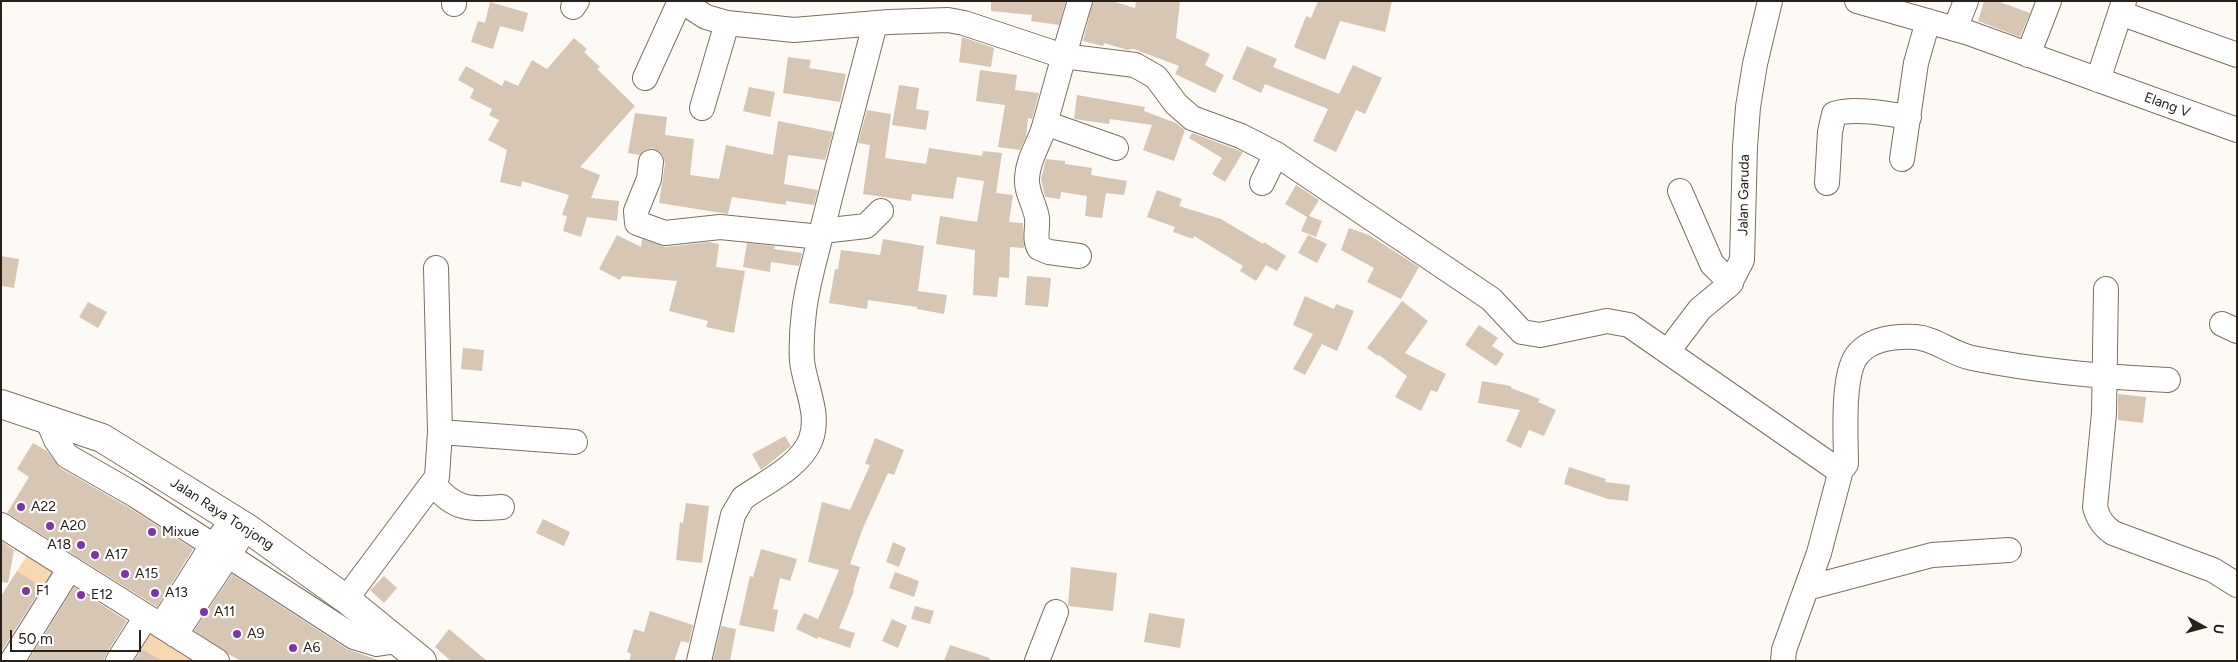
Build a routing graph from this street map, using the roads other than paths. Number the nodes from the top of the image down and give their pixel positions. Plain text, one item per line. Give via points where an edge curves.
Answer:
1 (680, 1) edge
2 (1080, 1) edge
3 (1770, 1) edge
4 (1857, 1) edge
5 (1966, 1) edge
6 (2048, 1) edge
7 (1895, 6) edge
8 (2122, 7) edge
9 (714, 14) edge
10 (1928, 21) junction
11 (875, 24) junction
12 (1955, 29) junction
13 (2028, 55) junction
14 (2237, 55) edge
15 (1062, 56) junction
16 (645, 78) dead end
17 (2098, 80) junction
18 (702, 108) dead end
19 (1909, 117) junction
20 (1045, 123) junction
21 (2237, 130) edge
22 (1116, 148) dead end
23 (1276, 154) junction
24 (1902, 159) dead end
25 (651, 162) dead end
26 (1262, 183) dead end
27 (1827, 183) dead end
28 (1680, 191) dead end
29 (881, 212) dead end
30 (821, 234) junction
31 (1079, 256) dead end
32 (436, 268) dead end
33 (1731, 283) junction
34 (2106, 289) dead end
35 (1668, 351) junction
36 (2105, 377) junction
37 (2168, 380) dead end
38 (1, 404) edge
39 (46, 419) junction
40 (440, 432) junction
41 (575, 442) dead end
42 (153, 470) junction
43 (1841, 470) junction
44 (433, 483) junction
45 (135, 495) junction
46 (502, 506) dead end
47 (240, 524) junction
48 (1, 525) edge
49 (2009, 550) dead end
50 (221, 551) junction
51 (70, 568) junction
52 (2237, 586) edge
53 (1807, 588) junction
54 (346, 599) junction
55 (1056, 612) dead end
56 (161, 626) junction
57 (397, 640) junction
58 (12, 661) edge
59 (118, 661) edge
60 (217, 661) edge
61 (422, 661) edge
62 (698, 661) edge
63 (1036, 661) edge
64 (1783, 661) edge

1 - 9 street
1 - 16 street
2 - 15 street
3 - 33 street, Jalan Garuda via 1748,107 1742,260
4 - 7 street, Elang V
5 - 12 street
6 - 13 street
7 - 10 street, Elang V
8 - 14 street
8 - 17 street
9 - 11 street via 794,30
9 - 18 street
10 - 12 street, Elang V
10 - 19 street via 1916,63
11 - 15 street via 948,20
11 - 30 street
12 - 13 street, Elang V
13 - 17 street, Elang V
15 - 20 street
15 - 23 street via 1135,64 1156,77 1176,104 1192,118 1241,136
17 - 21 street, Elang V
19 - 24 street
19 - 27 street via 1866,112 1834,114
20 - 22 street
20 - 31 street via 1030,158 1027,175 1028,193 1037,216 1037,244 1043,251
23 - 26 street
23 - 35 street via 1491,299 1522,332 1540,335 1594,323 1619,322
25 - 30 street via 649,179 636,211 637,223 645,227 666,233 720,228
28 - 33 street via 1712,264
29 - 30 street via 866,226
30 - 62 street via 801,336 814,427 803,453 737,506
32 - 40 street
33 - 35 street via 1700,309
34 - 36 street
35 - 43 street
36 - 37 street
36 - 43 street via 1970,358 1925,338 1876,341 1857,354 1850,369 1846,464
36 - 52 street via 2095,507 2100,521 2113,533 2213,570
38 - 39 main road, Jalan Raya Tonjong
39 - 42 main road, Jalan Raya Tonjong via 102,438
39 - 45 street via 66,456
40 - 41 street
40 - 44 street via 439,471
42 - 45 street
42 - 47 main road, Jalan Raya Tonjong
43 - 53 street
44 - 46 street via 459,506 477,509
44 - 54 street
45 - 50 street
47 - 50 street
47 - 54 main road, Jalan Raya Tonjong
48 - 51 street
49 - 53 street via 1932,555
50 - 56 street via 206,555
50 - 57 street via 354,637 377,644
51 - 56 street
51 - 58 street
53 - 64 street
54 - 57 main road, Jalan Raya Tonjong
55 - 63 street
56 - 59 street
56 - 60 street
57 - 61 main road, Jalan Raya Tonjong

